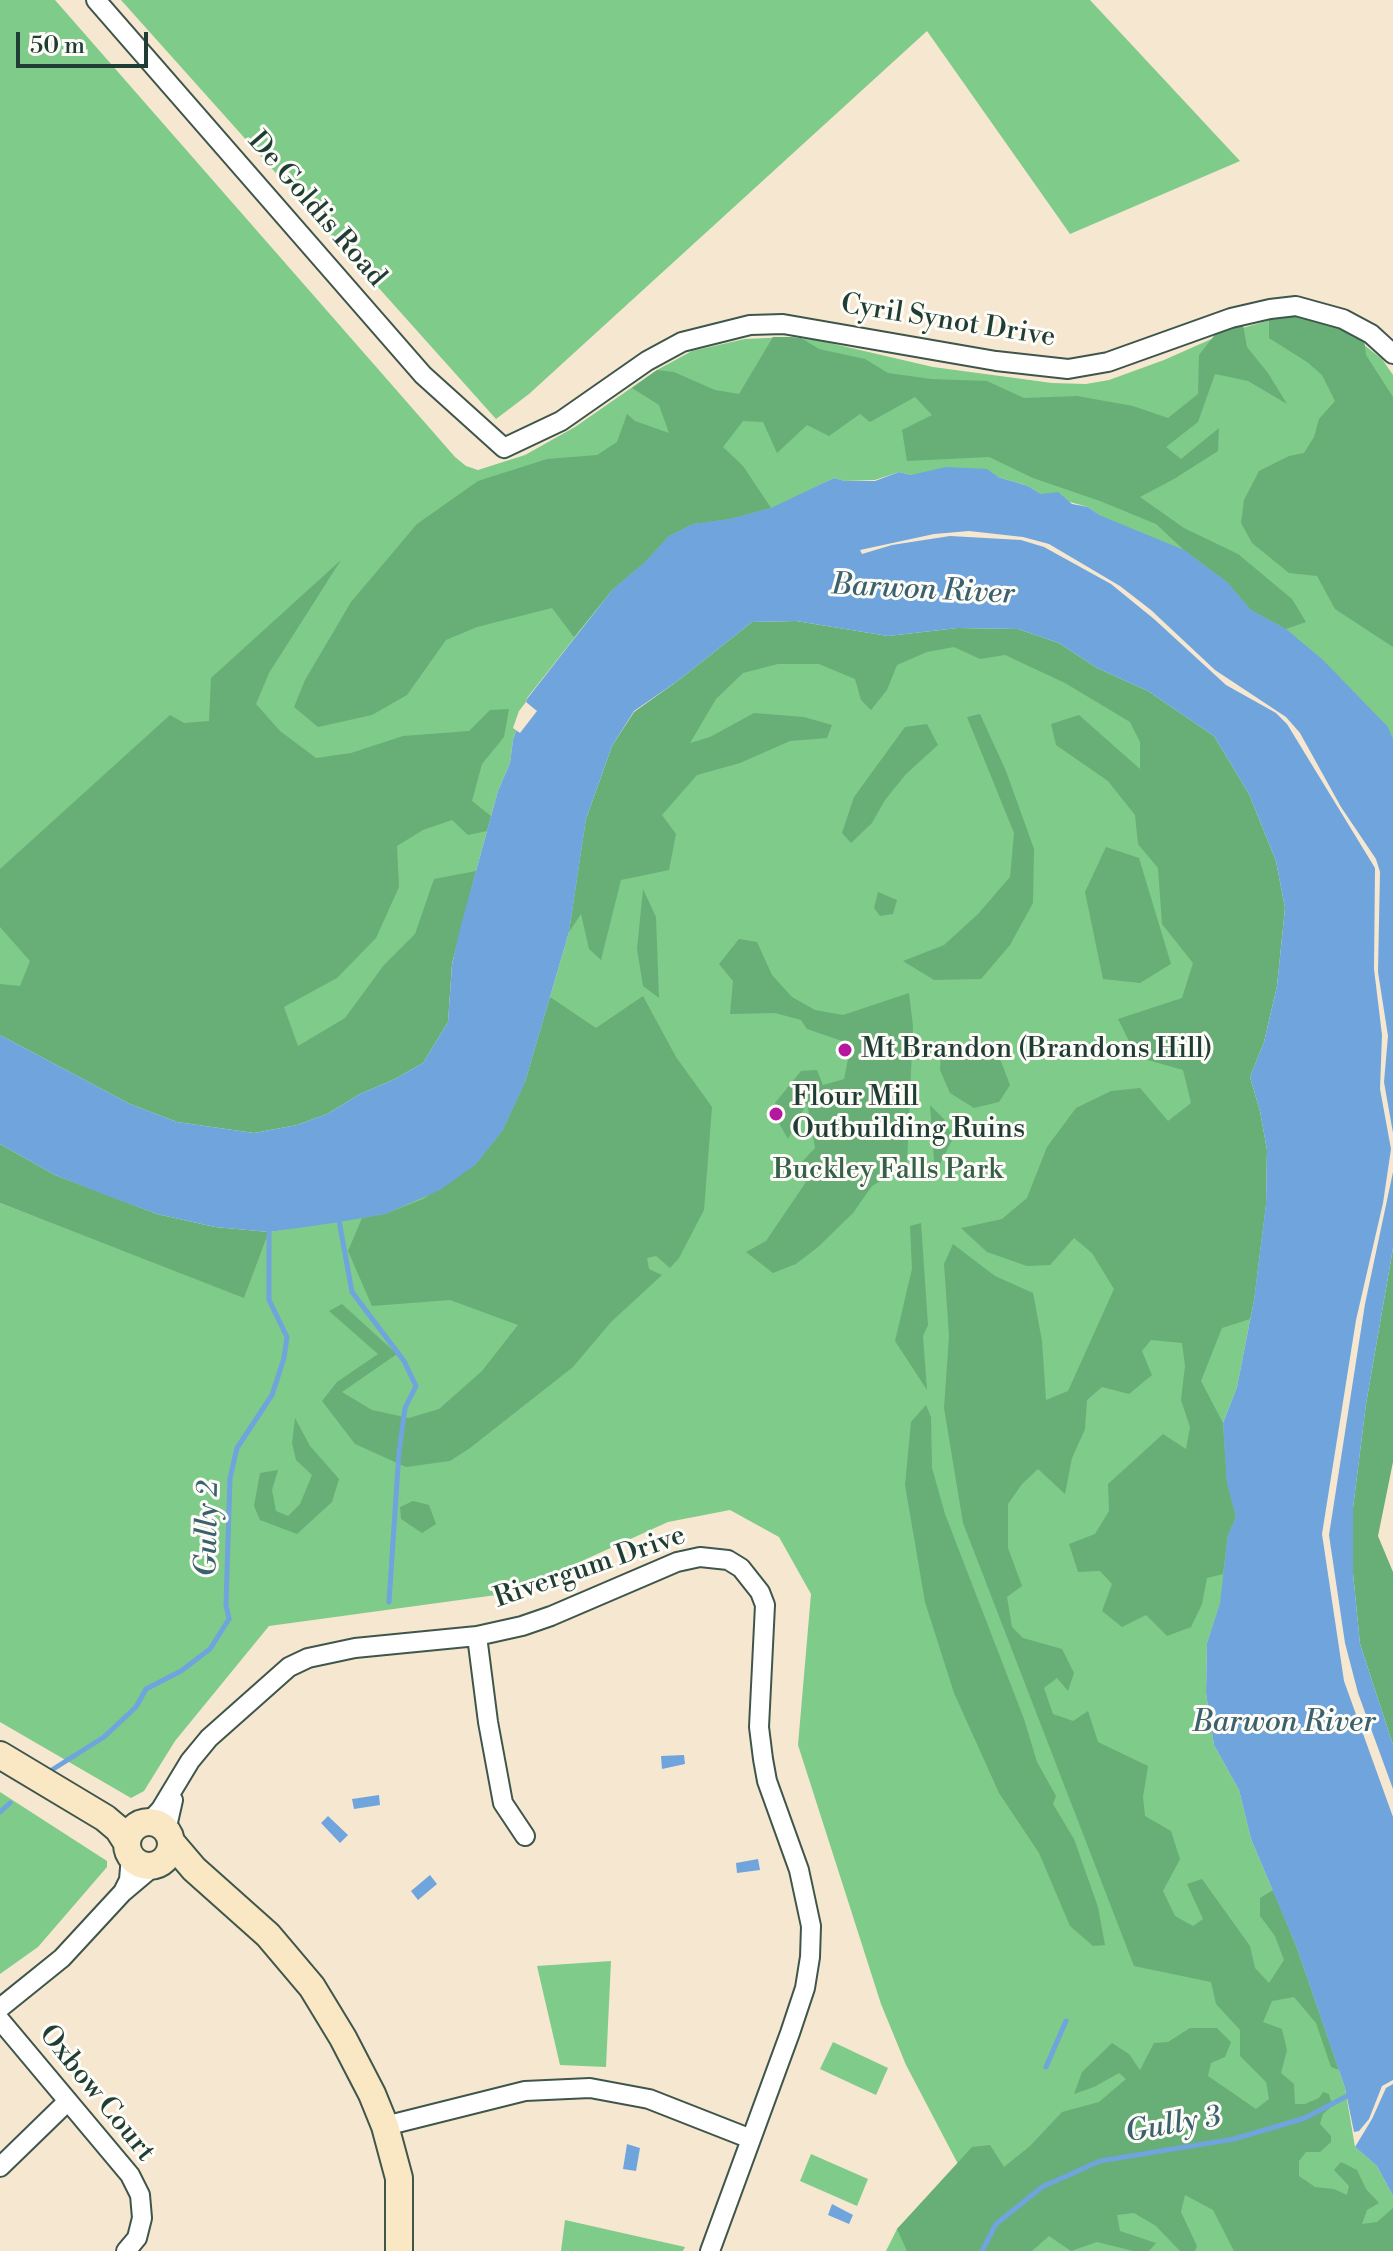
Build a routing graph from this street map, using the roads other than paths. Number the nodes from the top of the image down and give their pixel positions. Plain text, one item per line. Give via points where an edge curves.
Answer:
1 (96, 0) edge
2 (1393, 354) edge
3 (504, 448) joint
4 (477, 1636) junction
5 (0, 1755) edge
6 (525, 1836) dead end
7 (150, 1843) junction
8 (0, 2008) edge
9 (0, 2020) edge
10 (68, 2101) junction
11 (385, 2126) junction
12 (751, 2139) junction
13 (0, 2167) edge
14 (126, 2251) edge
15 (399, 2251) edge
16 (710, 2251) edge

1 - 3 street, De Goldis Road via 423,375
2 - 3 street, Cyril Synot Drive via 1343,319 1296,306 1231,318 1108,362 1068,369 783,324 750,325 682,342 561,421
4 - 6 street via 503,1803
4 - 7 street, Rivergum Drive via 355,1648 289,1667 190,1761 161,1809
4 - 12 street, Rivergum Drive via 551,1616 700,1557 728,1560 760,1592 766,1630 759,1727 763,1759 811,1926 800,2003
5 - 7 street via 118,1829
7 - 8 street, Rivergum Drive via 123,1892 62,1958
7 - 11 street via 206,1880 268,1935 312,1987
9 - 10 street, Oxbow Court
10 - 13 street
10 - 14 street, Oxbow Court via 130,2175 140,2195 142,2218 137,2238
11 - 12 street via 525,2091 590,2088 649,2099
11 - 15 street via 399,2178
12 - 16 street, Rivergum Drive

